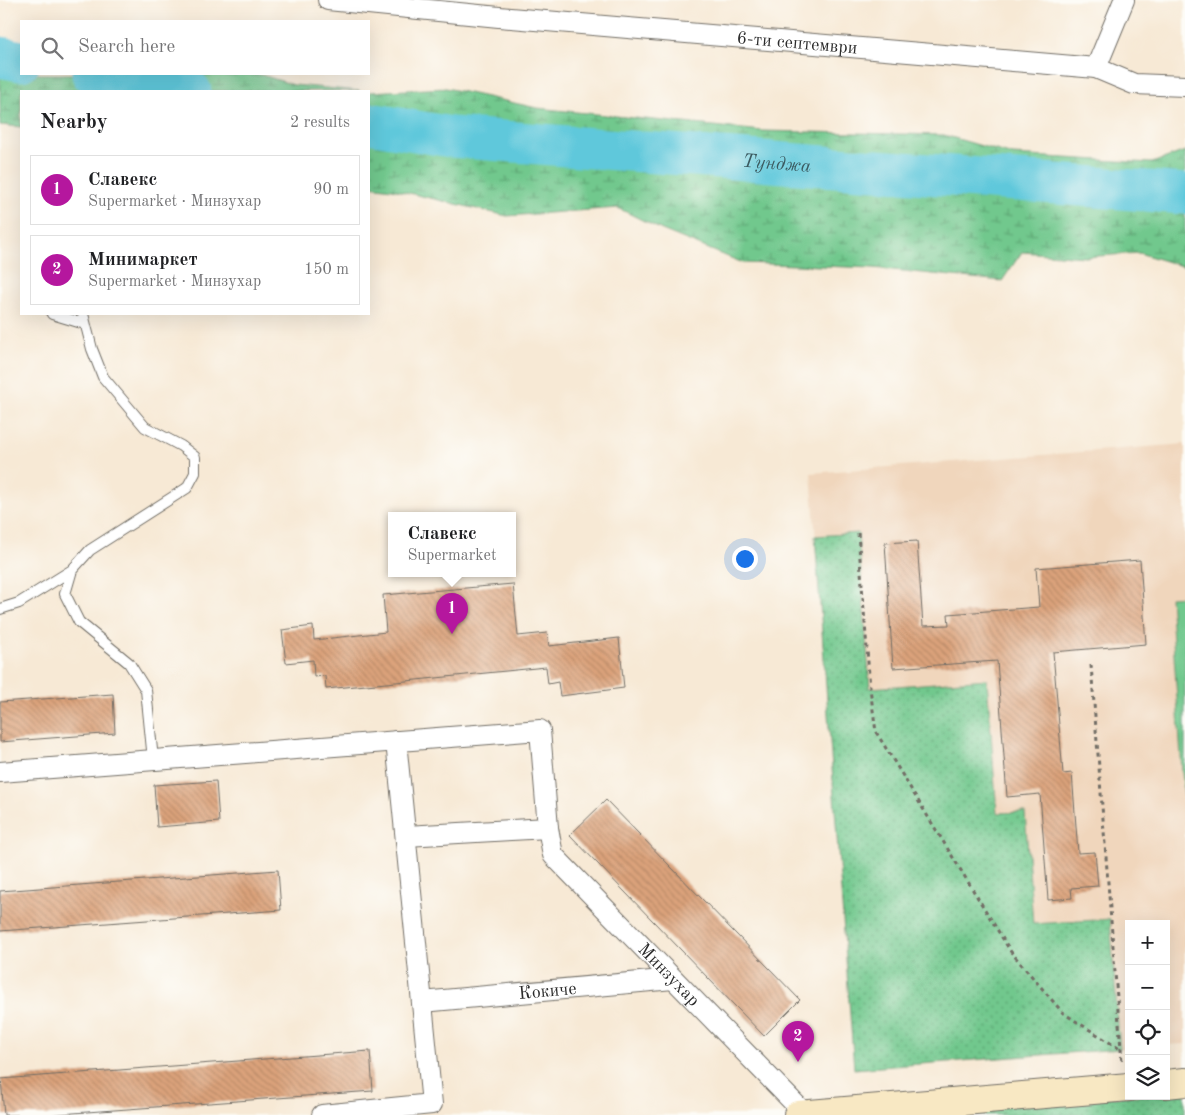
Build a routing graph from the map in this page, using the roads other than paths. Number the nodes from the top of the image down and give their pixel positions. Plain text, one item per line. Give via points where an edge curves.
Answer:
1 (328, 0) edge
2 (1124, 0) edge
3 (1096, 68) junction
4 (1185, 86) edge
5 (58, 315) edge
6 (84, 319) edge
7 (72, 570) junction
8 (0, 609) edge
9 (396, 741) junction
10 (153, 760) junction
11 (0, 772) edge
12 (548, 828) junction
13 (406, 836) junction
14 (673, 979) junction
15 (422, 1002) junction
16 (1185, 1082) edge
17 (1170, 1084) edge
18 (1125, 1087) edge
19 (322, 1115) edge
20 (803, 1115) edge

1 - 3 street, 6-ти септември
2 - 3 street
3 - 4 street, 6-ти септември via 1134,84
5 - 6 lane
6 - 7 lane via 103,377 144,427 181,446 195,458 195,473 187,488 90,550
7 - 8 lane via 19,603
7 - 10 lane via 65,594 79,622 129,663 146,690
9 - 10 street
9 - 12 street, Минзухар via 540,730
9 - 13 street
10 - 11 street
12 - 13 street
12 - 14 street, Минзухар via 553,855
13 - 15 street
14 - 15 street, Кокиче
14 - 20 street, Минзухар
15 - 19 street via 432,1104
16 - 17 main road
18 - 20 main road

